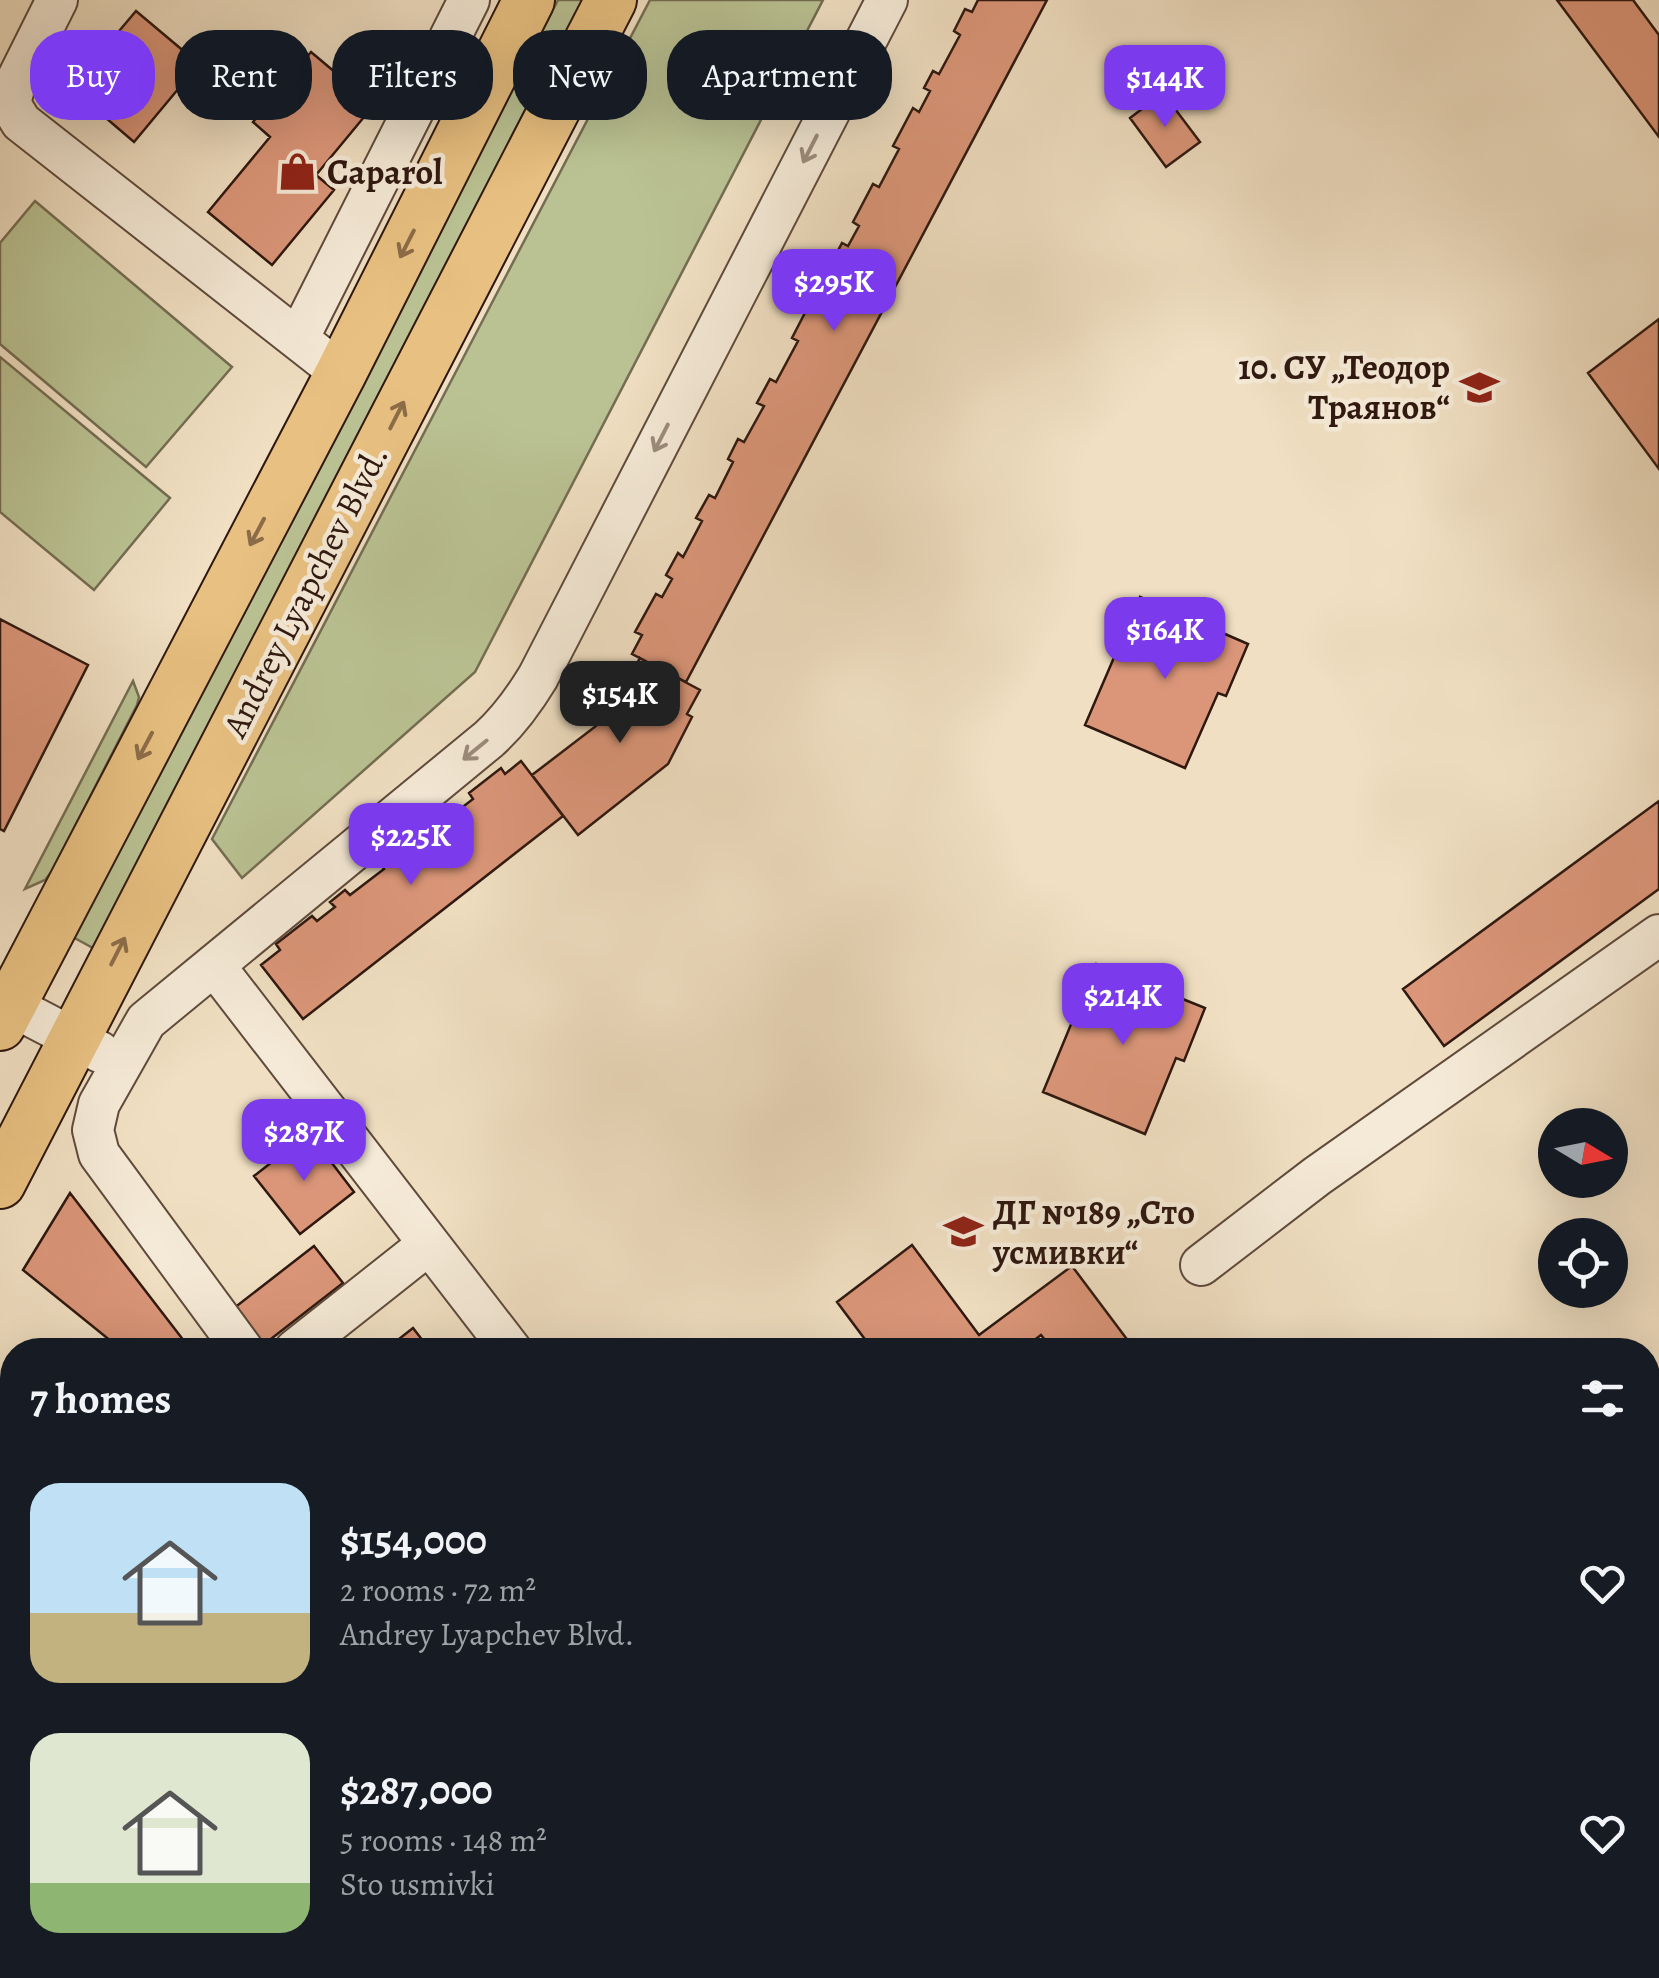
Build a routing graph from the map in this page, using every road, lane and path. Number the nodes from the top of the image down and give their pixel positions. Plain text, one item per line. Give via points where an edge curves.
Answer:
1 (57, 0) edge
2 (469, 0) edge
3 (530, 0) edge
4 (611, 0) edge
5 (887, 0) edge
6 (298, 339) junction
7 (342, 373) junction
8 (1659, 935) edge
9 (214, 965) junction
10 (4, 1010) edge
11 (74, 1038) junction
12 (121, 1064) junction
13 (0, 1183) edge
14 (429, 1244) junction
15 (1200, 1264) dead end
16 (235, 1338) edge
17 (310, 1338) edge
18 (503, 1338) edge

1 - 6 street via 14,84 10,104 22,122
2 - 6 street
3 -> 7 main road, Andrey Lyapchev Blvd.
11 -> 4 main road, Andrey Lyapchev Blvd.
5 -> 9 street via 522,702 490,739
6 - 7 street
7 -> 10 main road, Andrey Lyapchev Blvd.
8 - 15 street
9 - 12 street via 146,1021
9 - 14 street
10 - 11 street
11 - 12 street
11 - 13 main road, Andrey Lyapchev Blvd.
12 - 16 street via 99,1104 93,1130 99,1154
14 - 17 street
14 - 18 street

